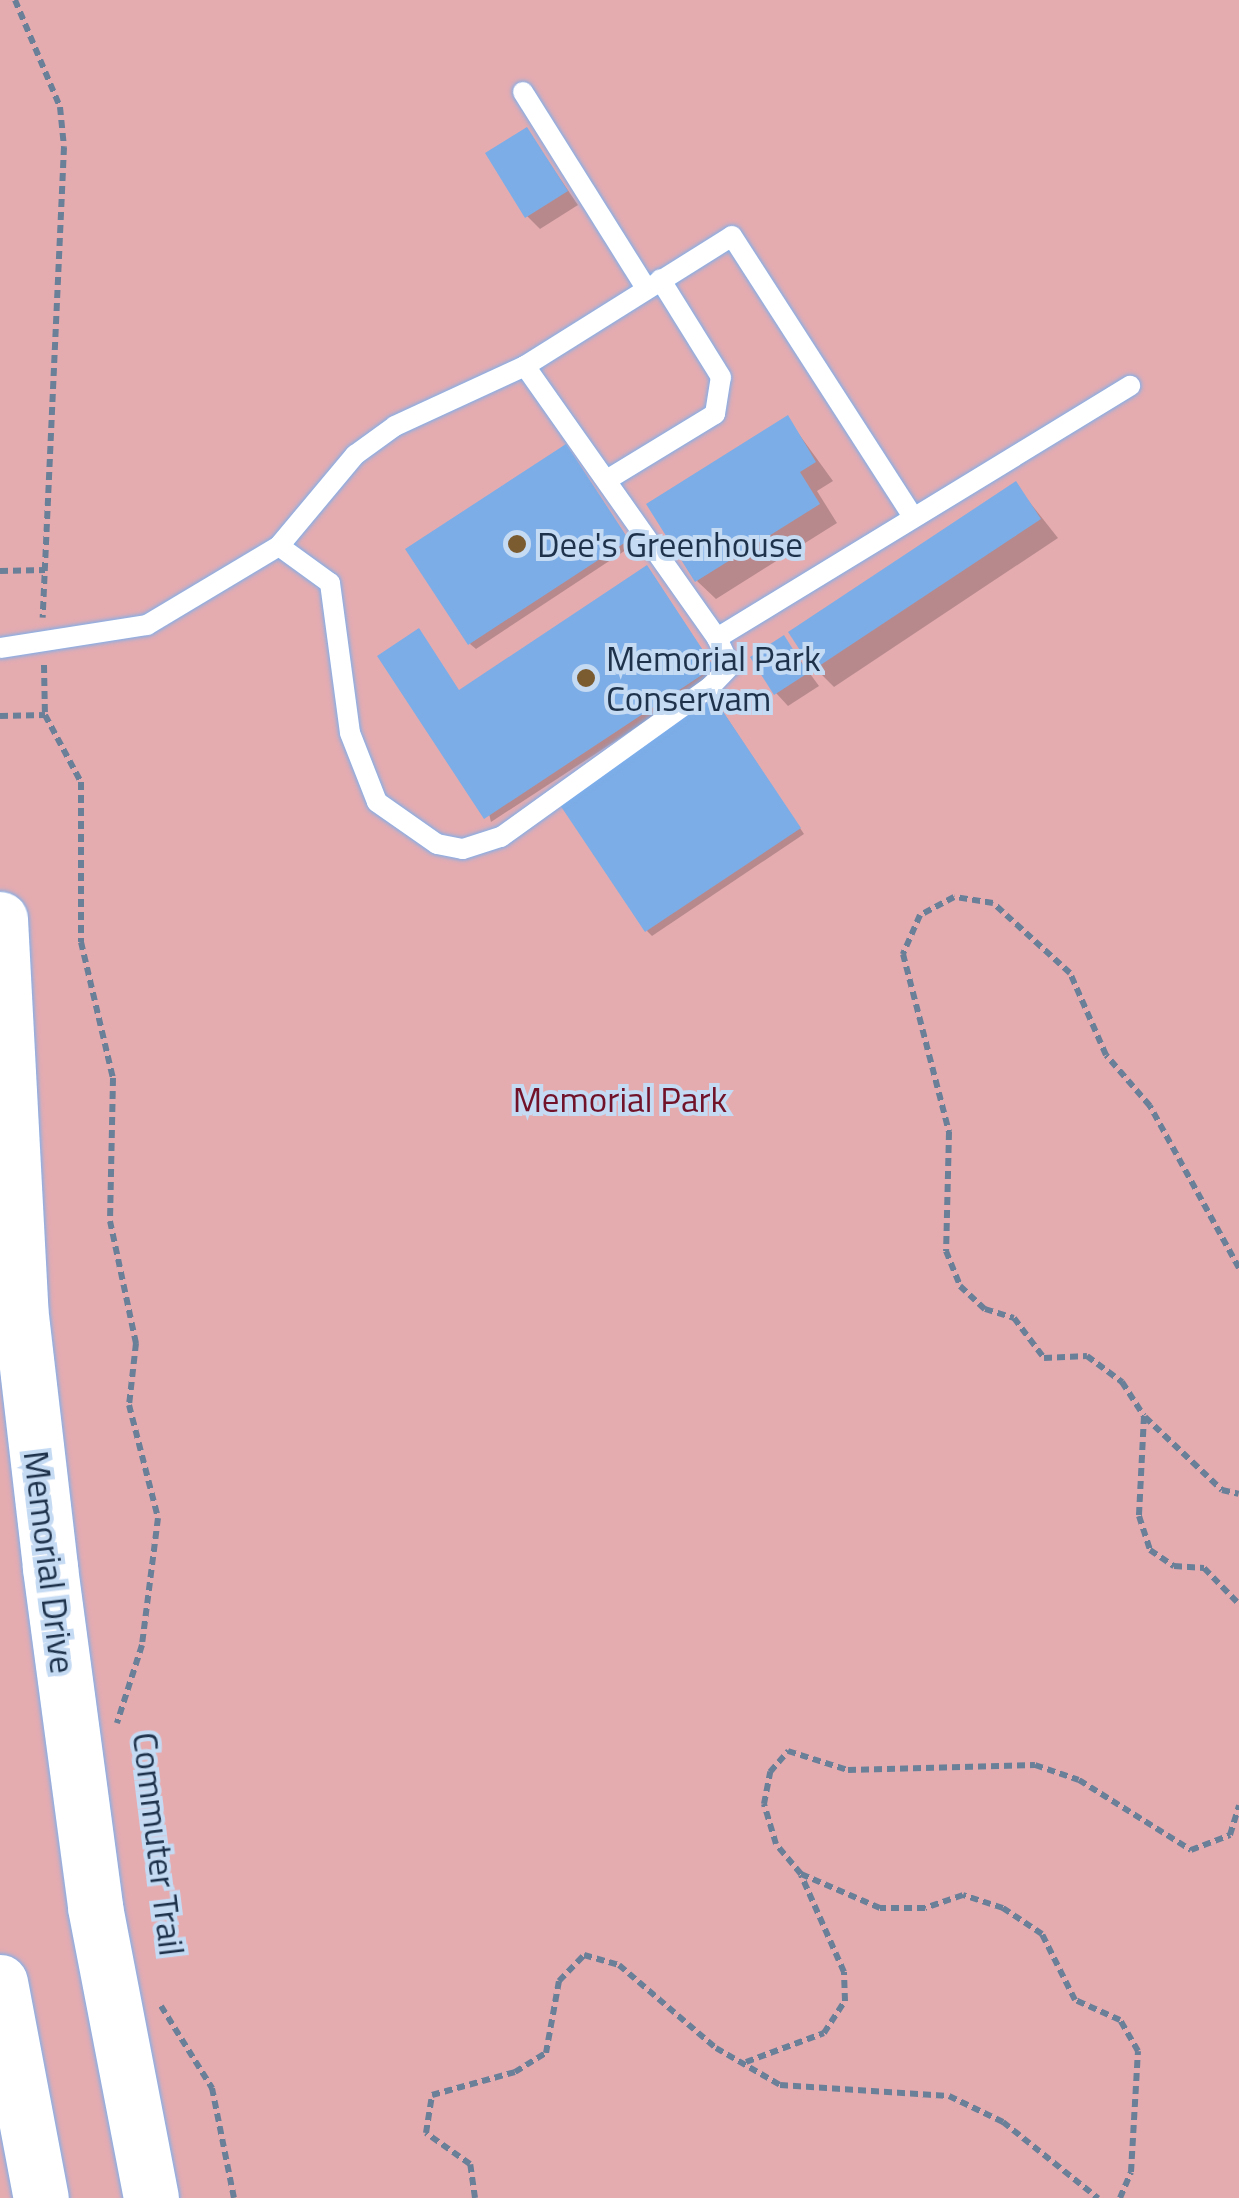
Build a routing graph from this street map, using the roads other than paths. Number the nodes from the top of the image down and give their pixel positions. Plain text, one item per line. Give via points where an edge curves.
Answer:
1 (523, 92) dead end
2 (653, 284) junction
3 (525, 366) junction
4 (1130, 386) dead end
5 (610, 478) junction
6 (911, 514) junction
7 (278, 546) junction
8 (718, 638) junction
9 (0, 648) edge
10 (0, 919) edge
11 (0, 1982) edge
12 (41, 2198) edge
13 (151, 2198) edge

1 - 2 lane
2 - 3 lane
2 - 5 lane via 721,377 715,414
2 - 6 lane via 732,236
3 - 5 lane
3 - 7 lane via 449,394 354,455
4 - 6 lane
5 - 8 lane
6 - 8 lane
7 - 8 lane via 330,583 350,733 378,802 437,844 463,849 501,837 710,687 730,666
7 - 9 lane via 146,625
10 - 13 main road, Memorial Drive via 20,1307 50,1568 95,1907
11 - 12 main road

